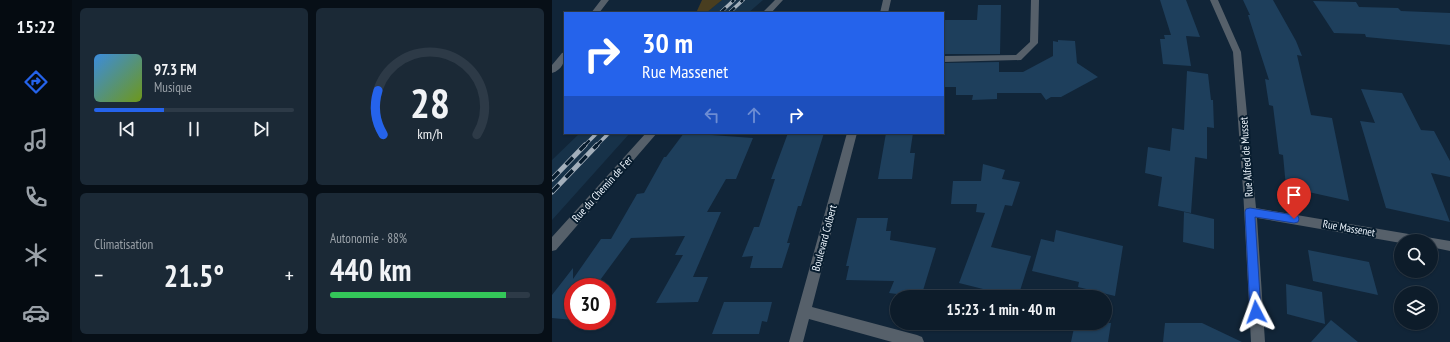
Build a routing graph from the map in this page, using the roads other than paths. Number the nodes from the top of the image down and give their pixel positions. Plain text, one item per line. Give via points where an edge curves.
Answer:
1 (605, 0) edge
2 (779, 0) edge
3 (887, 0) edge
4 (1035, 0) edge
5 (1214, 0) edge
6 (596, 12) edge
7 (767, 12) edge
8 (884, 12) edge
9 (564, 56) edge
10 (944, 59) edge
11 (552, 70) edge
12 (651, 134) edge
13 (852, 134) edge
14 (1250, 212) junction
15 (1394, 236) edge
16 (1438, 243) edge
17 (552, 246) edge
18 (1450, 246) edge
19 (804, 311) junction
20 (796, 342) edge
21 (917, 342) edge
22 (1258, 342) edge

1 - 6 street
2 - 7 street
3 - 8 street
4 - 10 street via 1034,43 1018,58
5 - 14 street, Rue Alfred de Musset via 1237,52
9 - 11 street
12 - 17 street, Rue du Chemin de Fer
13 - 19 street, Boulevard Colbert
14 - 15 street, Rue Massenet
14 - 22 street, Rue Alfred de Musset
16 - 18 street
19 - 20 street, Boulevard Colbert
19 - 21 street

